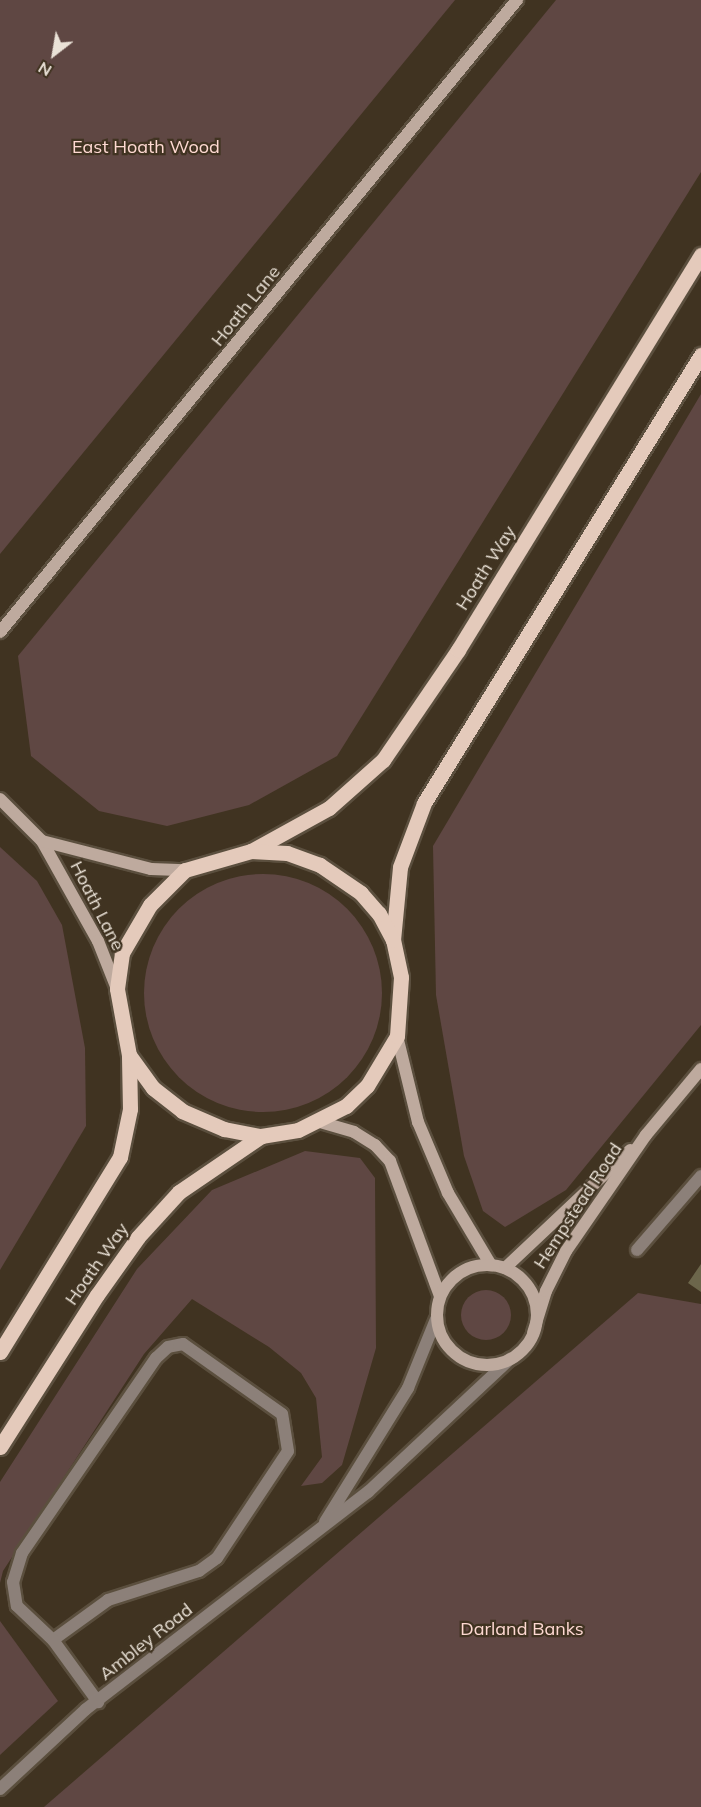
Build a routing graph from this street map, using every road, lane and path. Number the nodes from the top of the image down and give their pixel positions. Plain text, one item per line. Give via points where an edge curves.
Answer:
1 (517, 0) edge
2 (701, 255) edge
3 (701, 355) edge
4 (0, 632) edge
5 (0, 799) edge
6 (42, 841) junction
7 (251, 851) junction
8 (185, 870) junction
9 (393, 940) junction
10 (117, 989) junction
11 (397, 1036) junction
12 (129, 1055) junction
13 (701, 1069) edge
14 (320, 1122) junction
15 (646, 1135) junction
16 (261, 1136) junction
17 (701, 1176) edge
18 (637, 1250) dead end
19 (491, 1265) junction
20 (505, 1268) junction
21 (440, 1296) junction
22 (436, 1319) junction
23 (533, 1333) junction
24 (0, 1352) edge
25 (510, 1359) junction
26 (0, 1447) edge
27 (320, 1530) junction
28 (53, 1640) junction
29 (98, 1702) junction
30 (0, 1789) edge

1 - 4 street, Hoath Lane
2 - 7 main road, Hoath Way via 396,743 358,786 329,808
3 - 9 main road via 424,804 400,867
5 - 6 street, Hoath Lane
6 - 8 street, Hoath Lane via 151,869
6 - 10 street, Hoath Lane via 98,941
7 - 8 main road
7 - 9 main road via 287,853 342,877 379,914
8 - 10 main road, Hoath Way via 150,905 134,930 122,953
9 - 11 main road via 401,977
10 - 12 main road, Hoath Way
11 - 14 main road via 367,1086
11 - 19 street via 418,1122 448,1193
12 - 16 main road via 153,1088 182,1111 224,1129
12 - 24 main road, Hoath Way via 130,1108 120,1157
13 - 15 street, Hempstead Road
14 - 16 main road
14 - 21 street via 354,1132 375,1144 390,1161
15 - 20 street, Hempstead Road
15 - 23 street, Hempstead Road via 566,1251 546,1290
16 - 26 main road, Hoath Way via 179,1192 138,1237
17 - 18 street
19 - 20 street
19 - 21 street via 473,1266 451,1279
20 - 23 street via 531,1291 537,1311
21 - 22 street
22 - 25 street via 442,1338 468,1361 484,1365
22 - 27 street via 408,1388
23 - 25 street
25 - 27 street, Ambley Road via 423,1445
27 - 29 street, Ambley Road
28 - 28 street via 16,1605 13,1582 22,1553 156,1358 168,1347 183,1344 282,1414 288,1450 217,1558 199,1571 108,1600
28 - 29 street
29 - 30 street, Ambley Road

